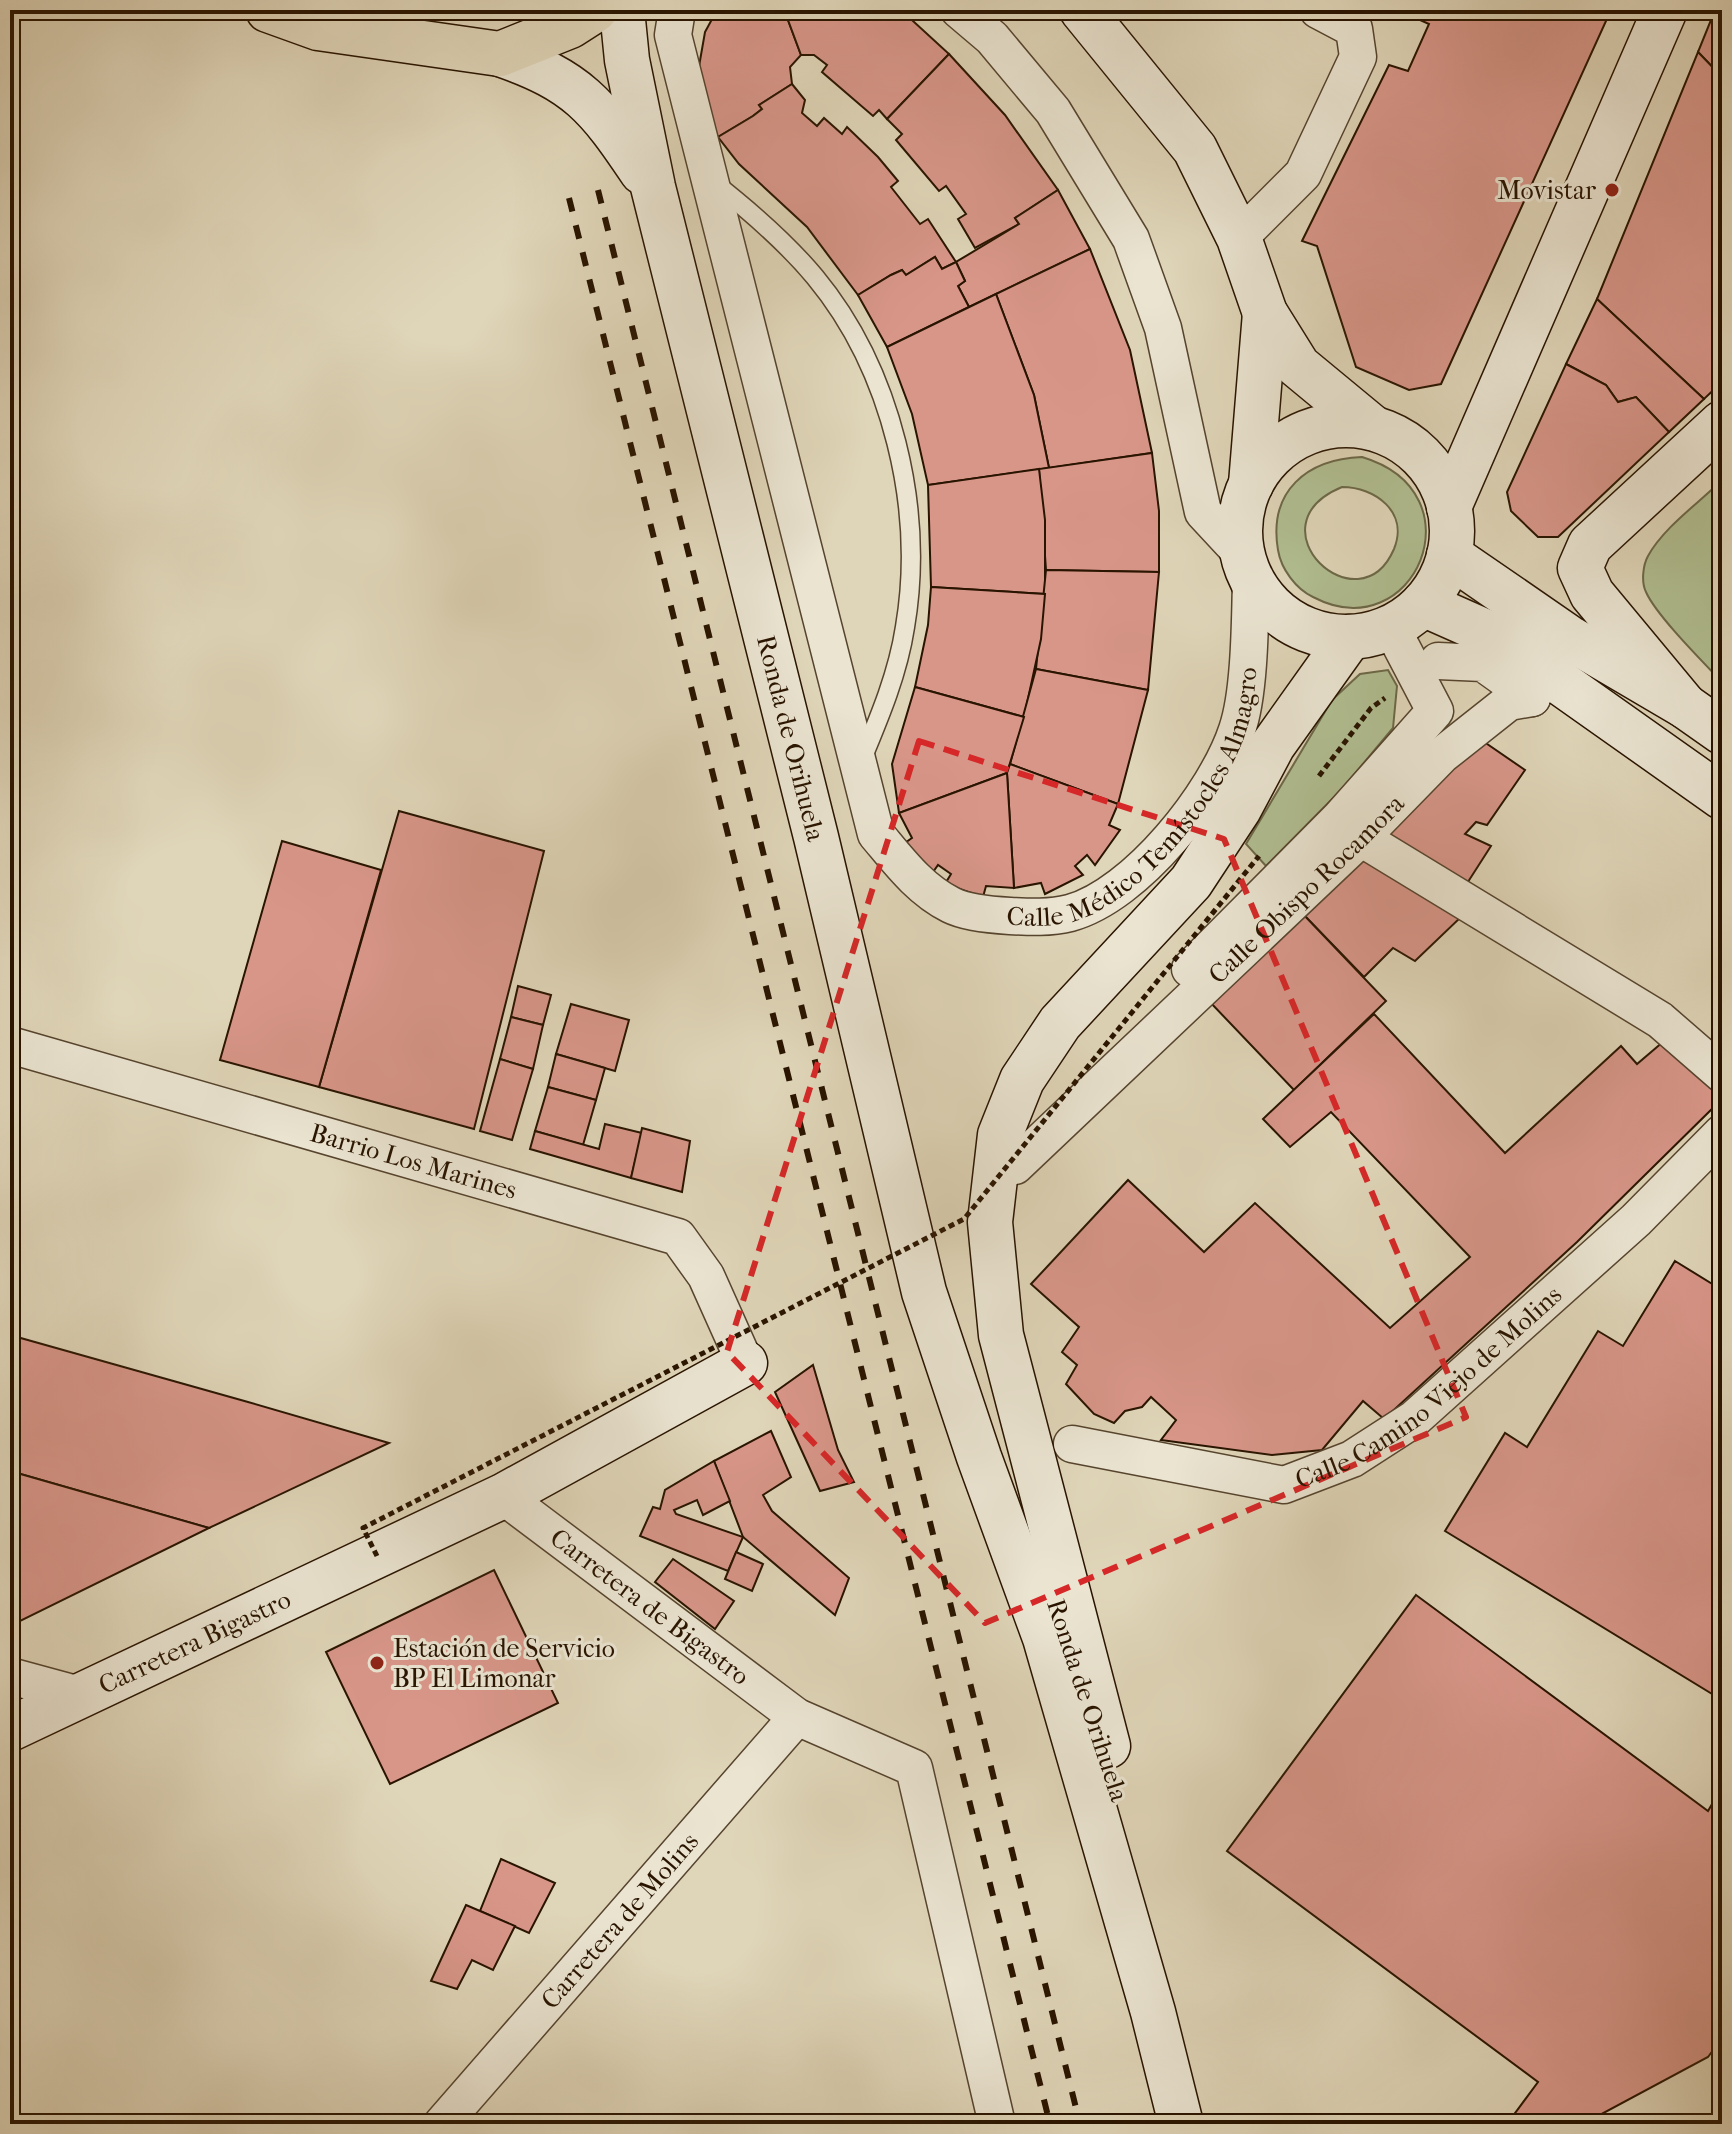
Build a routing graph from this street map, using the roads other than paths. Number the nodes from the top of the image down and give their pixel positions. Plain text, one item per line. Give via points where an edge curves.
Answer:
1 (268, 10) edge
2 (595, 10) edge
3 (622, 10) edge
4 (677, 10) edge
5 (959, 10) edge
6 (1082, 10) edge
7 (1318, 10) edge
8 (1665, 10) edge
9 (500, 54) junction
10 (710, 180) junction
11 (653, 187) junction
12 (1239, 238) junction
13 (1265, 313) junction
14 (1498, 391) junction
15 (1722, 423) edge
16 (1373, 428) junction
17 (1421, 455) junction
18 (1251, 484) junction
19 (1449, 507) junction
20 (1449, 555) junction
21 (1247, 567) junction
22 (1388, 623) junction
23 (1438, 661) dead end
24 (1685, 706) junction
25 (1722, 732) edge
26 (859, 765) junction
27 (1722, 797) edge
28 (1361, 838) junction
29 (1156, 1003) dead end
30 (10, 1045) edge
31 (1722, 1074) edge
32 (1722, 1133) edge
33 (1015, 1166) dead end
34 (924, 1292) junction
35 (745, 1363) joint
36 (1072, 1444) dead end
37 (503, 1496) junction
38 (10, 1676) edge
39 (80, 1695) junction
40 (797, 1717) junction
41 (10, 1729) edge
42 (1113, 1768) junction
43 (442, 2124) edge
44 (997, 2124) edge
45 (1181, 2124) edge
46 (1206, 2124) edge

1 - 9 main road via 318,28
2 - 9 main road via 570,26
3 - 11 street, Ronda de Orihuela
4 - 10 street, Calle Médico Temístocles Almagro via 673,35
5 - 21 street via 992,38 1053,111 1131,239 1163,328 1203,512
6 - 12 street via 1195,149
7 - 12 street via 1354,29 1358,57 1303,174
8 - 14 street
9 - 11 street, Ronda de Orihuela via 545,70 585,98
10 - 26 street, Calle Médico Temístocles Almagro
10 - 26 lane via 768,225 817,279 857,341 886,409 901,466 911,553 905,626 888,698
11 - 34 street, Ronda de Orihuela
12 - 13 street
13 - 16 street via 1298,366
13 - 18 street
14 - 17 street
14 - 19 street
15 - 24 street via 1590,545 1580,568 1592,594
16 - 17 street via 1399,438
16 - 18 street via 1349,425 1302,434 1264,463
17 - 19 street via 1439,479
18 - 21 street via 1241,518
19 - 20 street
20 - 22 street via 1440,581
20 - 24 street via 1571,639
21 - 22 street via 1268,604 1319,634
21 - 26 street, Calle Médico Temístocles Almagro via 1249,647 1238,729 1183,821 1147,864 1111,895 1071,913 1046,917 995,915 952,905 913,878 876,834
22 - 27 street via 1493,635
22 - 29 street, Calle Obispo Rocamora via 1435,711 1340,818
22 - 42 street via 1273,745 1191,882 1060,1023 1022,1080 1000,1135 990,1222 1001,1335
23 - 28 street, Calle Obispo Rocamora via 1483,663 1532,698 1509,702 1490,714
24 - 25 street
28 - 31 street via 1660,1020
28 - 33 street, Calle Obispo Rocamora
30 - 35 street, Barrio Los Marines via 678,1237 706,1276
32 - 36 street, Calle Camino Viejo de Molins via 1636,1220 1426,1409 1352,1459 1284,1485
34 - 42 street, Ronda de Orihuela via 989,1429 1046,1569
34 - 45 street, Ronda de Orihuela via 1045,1638
35 - 37 street
37 - 39 street, Carretera Bigastro
37 - 40 street, Carretera de Bigastro
38 - 39 street
39 - 41 street, Carretera Bigastro
40 - 43 street, Carretera de Molins
40 - 44 street, Carretera de Bigastro via 914,1768
42 - 46 street, Ronda de Orihuela

